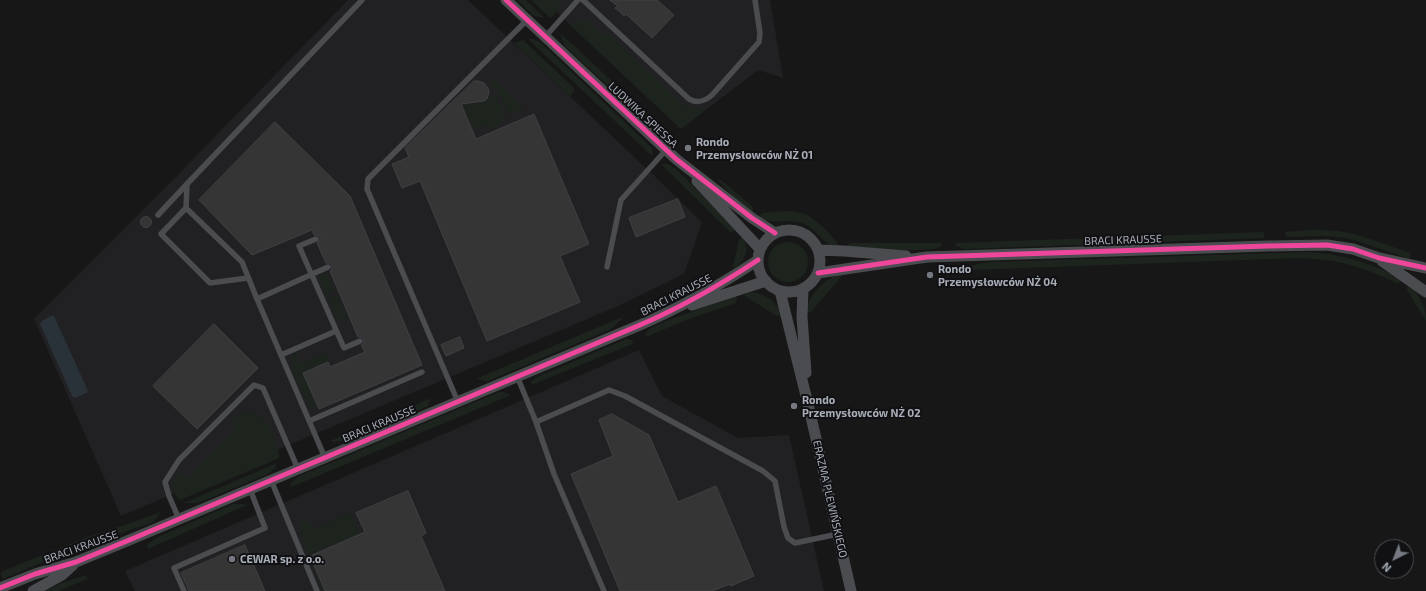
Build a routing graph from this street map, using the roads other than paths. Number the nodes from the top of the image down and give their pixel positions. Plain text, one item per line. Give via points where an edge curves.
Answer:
1 (362, 0) edge
2 (506, 0) edge
3 (578, 0) edge
4 (583, 0) edge
5 (755, 0) edge
6 (527, 20) junction
7 (545, 37) junction
8 (666, 150) junction
9 (676, 159) junction
10 (187, 184) junction
11 (186, 208) junction
12 (158, 215) dead end
13 (775, 233) junction
14 (316, 239) dead end
15 (760, 249) junction
16 (818, 250) junction
17 (927, 257) junction
18 (1379, 258) junction
19 (758, 260) junction
20 (328, 267) dead end
21 (607, 267) dead end
22 (1426, 268) edge
23 (818, 273) junction
24 (312, 275) junction
25 (248, 278) junction
26 (766, 281) junction
27 (803, 289) junction
28 (780, 291) junction
29 (1426, 292) edge
30 (257, 299) junction
31 (670, 312) junction
32 (336, 330) junction
33 (360, 341) dead end
34 (281, 355) junction
35 (422, 372) dead end
36 (517, 376) junction
37 (458, 402) junction
38 (809, 408) junction
39 (309, 420) junction
40 (536, 422) junction
41 (325, 458) junction
42 (298, 469) junction
43 (271, 480) junction
44 (250, 489) junction
45 (179, 520) junction
46 (838, 534) junction
47 (76, 562) junction
48 (0, 588) edge
49 (32, 591) edge
50 (184, 591) edge
51 (317, 591) edge
52 (604, 591) edge
53 (851, 591) edge

1 - 10 lane
2 - 6 street, LUDWIKA SPIESSA
3 - 7 lane
4 - 5 lane via 689,99 696,102 712,94 758,42 760,33
6 - 7 street, LUDWIKA SPIESSA
6 - 37 lane via 368,179 367,189
7 - 8 street, LUDWIKA SPIESSA
8 - 9 street, LUDWIKA SPIESSA
8 - 21 lane via 621,200
9 - 13 street, LUDWIKA SPIESSA
9 - 15 street
10 - 11 lane
10 - 12 lane
11 - 25 lane via 242,262
11 - 25 lane via 161,234 210,283
13 - 15 street
13 - 16 street via 797,231 810,238
14 - 24 lane via 299,246
15 - 19 street
16 - 17 street, BRACI KRAUSSE
16 - 23 street
17 - 18 street, BRACI KRAUSSE via 1327,245 1353,249
17 - 23 street, BRACI KRAUSSE
18 - 22 street, BRACI KRAUSSE
18 - 29 street, BRACI KRAUSSE
19 - 26 street via 761,275
19 - 31 street, BRACI KRAUSSE
20 - 24 lane
23 - 27 street
24 - 30 lane
24 - 32 lane
25 - 30 lane
26 - 28 street
26 - 31 street, BRACI KRAUSSE
27 - 28 street via 792,292
27 - 38 street, ERAZMA PLEWIŃSKIEGO via 802,317
28 - 38 street, ERAZMA PLEWIŃSKIEGO
30 - 34 lane
31 - 36 street, BRACI KRAUSSE
32 - 33 lane via 344,348
32 - 34 lane
34 - 39 lane
35 - 39 lane
36 - 37 street, BRACI KRAUSSE
36 - 40 lane
37 - 41 street, BRACI KRAUSSE
38 - 46 street, ERAZMA PLEWIŃSKIEGO
39 - 41 lane
40 - 46 lane via 608,390 625,396 763,470 775,481 784,527 788,538 795,543
40 - 52 lane via 554,474
41 - 42 street, BRACI KRAUSSE
42 - 43 street, BRACI KRAUSSE
42 - 45 lane via 262,388 254,385 179,460 165,482
43 - 44 street, BRACI KRAUSSE
43 - 51 lane
44 - 45 street, BRACI KRAUSSE
44 - 50 lane via 265,528 174,568
45 - 47 street, BRACI KRAUSSE
46 - 53 street, ERAZMA PLEWIŃSKIEGO
47 - 48 street, BRACI KRAUSSE
47 - 49 street, BRACI KRAUSSE via 62,574

